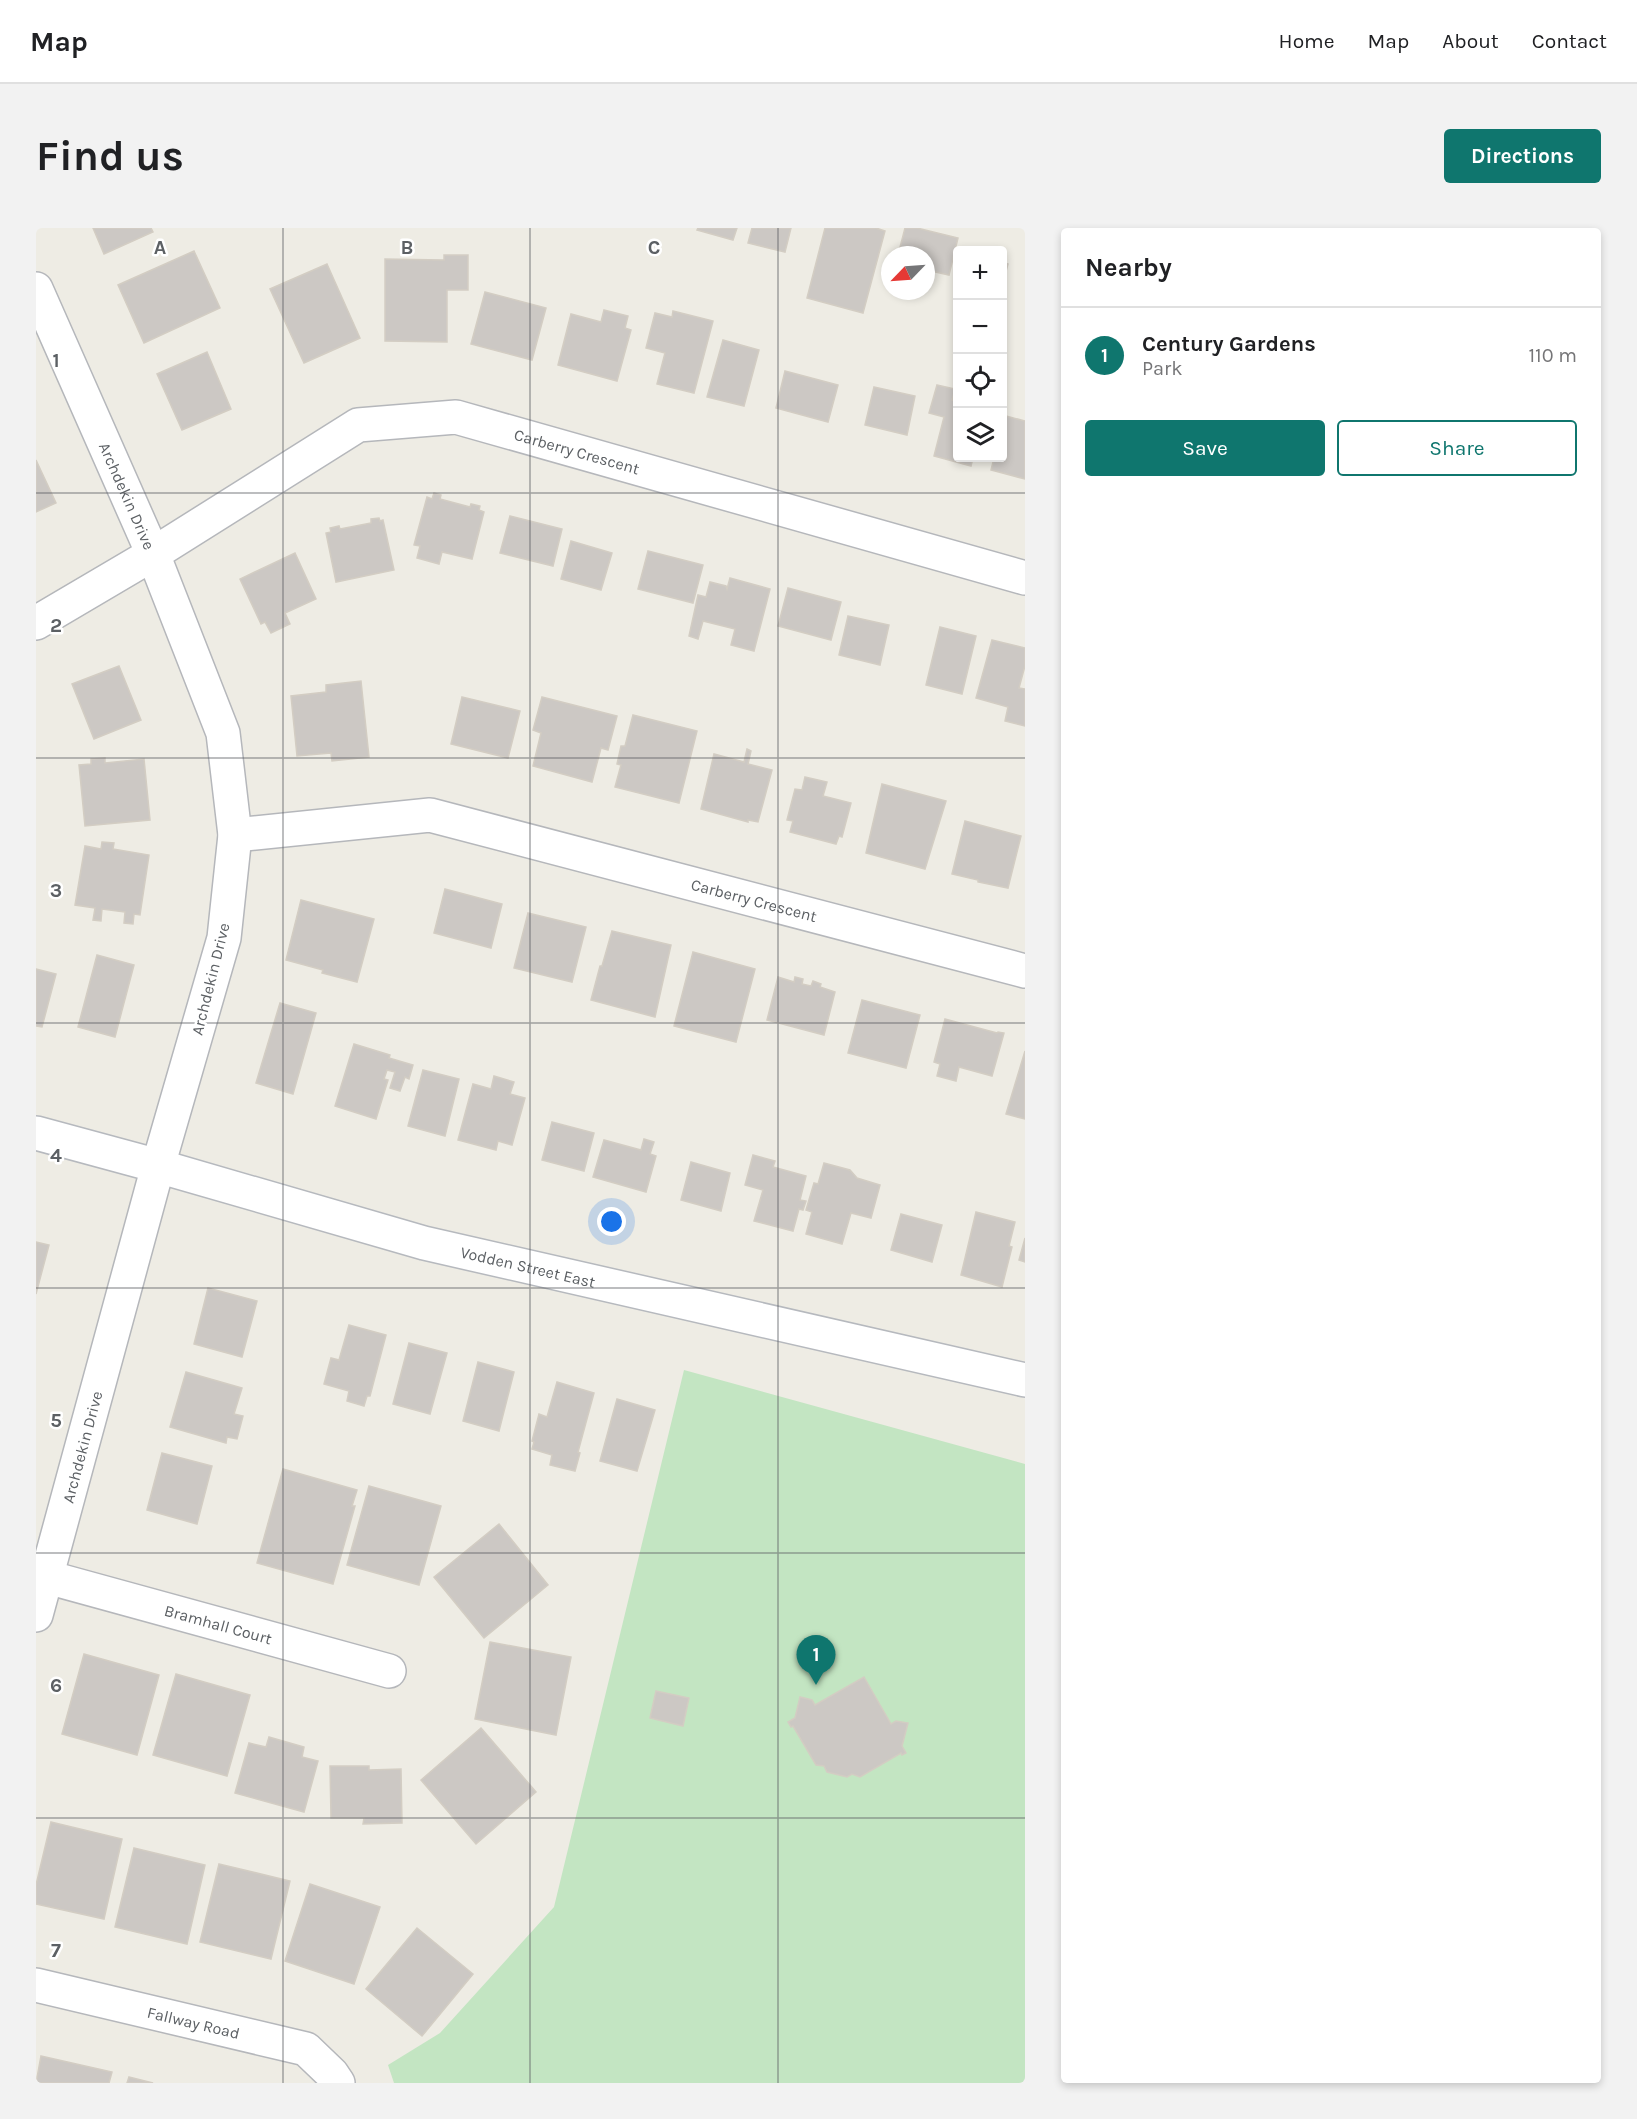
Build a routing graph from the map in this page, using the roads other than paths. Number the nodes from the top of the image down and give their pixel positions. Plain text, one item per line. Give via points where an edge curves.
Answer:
1 (36, 289) edge
2 (153, 554) junction
3 (1025, 578) edge
4 (36, 623) edge
5 (235, 835) junction
6 (1025, 971) edge
7 (36, 1134) edge
8 (158, 1166) junction
9 (1025, 1380) edge
10 (42, 1575) edge
11 (36, 1614) edge
12 (389, 1671) dead end
13 (36, 1985) edge
14 (338, 2083) edge

1 - 2 street, Archdekin Drive
2 - 3 street, Carberry Crescent via 358,425 456,417
2 - 4 street, Carberry Crescent
2 - 5 street, Archdekin Drive via 223,733
5 - 6 street, Carberry Crescent via 430,815
5 - 8 street, Archdekin Drive via 224,938
7 - 8 street, Vodden Street East
8 - 9 street, Vodden Street East via 424,1243
8 - 10 street, Archdekin Drive
10 - 11 street, Archdekin Drive
10 - 12 street, Bramhall Court
13 - 14 street, Fallway Road via 306,2049

